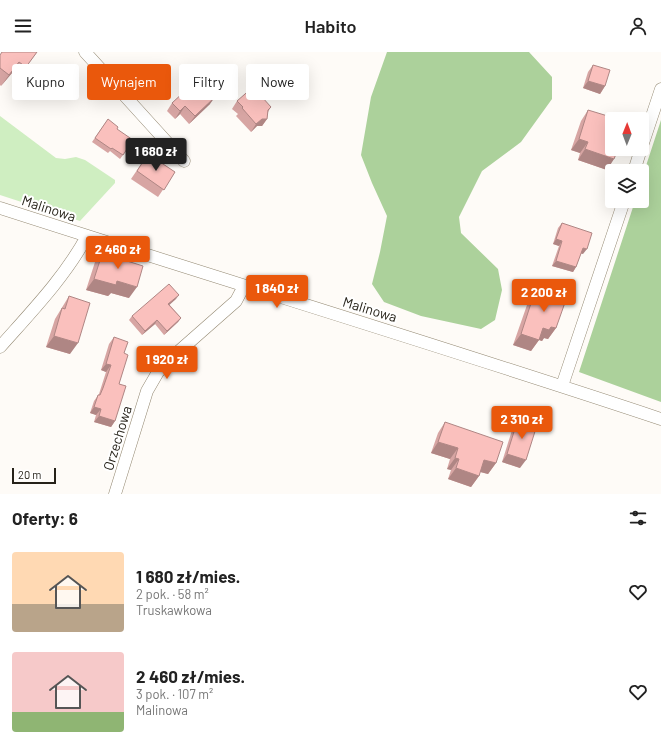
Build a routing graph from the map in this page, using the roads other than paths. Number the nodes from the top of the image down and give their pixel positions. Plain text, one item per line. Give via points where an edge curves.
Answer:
1 (85, 52) edge
2 (661, 89) edge
3 (649, 125) edge
4 (184, 161) dead end
5 (0, 208) edge
6 (622, 208) edge
7 (87, 236) junction
8 (244, 286) junction
9 (0, 347) edge
10 (562, 386) junction
11 (661, 419) edge
12 (115, 494) edge

1 - 4 street
2 - 3 street
5 - 7 street, Malinowa
6 - 10 street
7 - 8 street, Malinowa
7 - 9 street via 77,254
8 - 10 street, Malinowa
8 - 12 street, Orzechowa via 236,301 158,372 148,391
10 - 11 street, Malinowa

